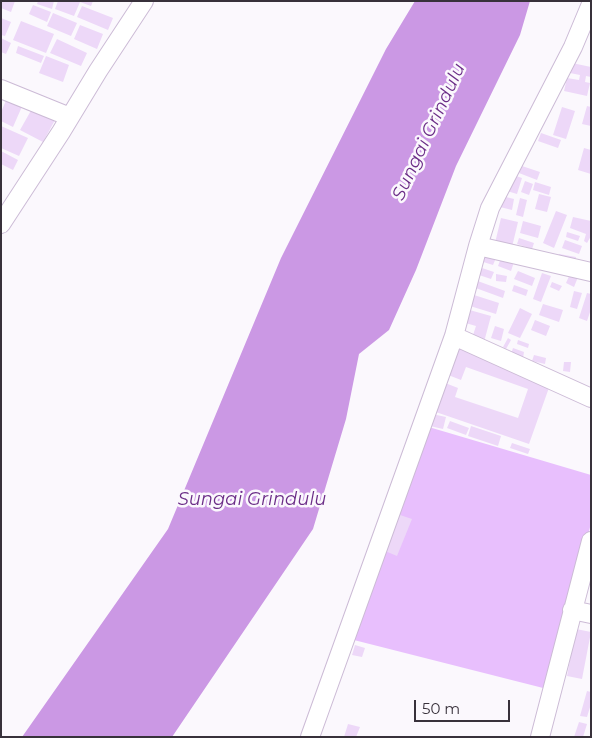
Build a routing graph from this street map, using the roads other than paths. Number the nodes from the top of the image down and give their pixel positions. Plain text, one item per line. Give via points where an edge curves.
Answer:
1 (144, 1) edge
2 (591, 4) edge
3 (1, 89) edge
4 (70, 117) junction
5 (1, 224) edge
6 (478, 246) junction
7 (591, 272) edge
8 (454, 336) junction
9 (591, 398) edge
10 (591, 541) edge
11 (572, 610) junction
12 (591, 614) edge
13 (310, 737) edge
14 (540, 737) edge

1 - 4 street
2 - 6 street via 573,47 490,208
3 - 4 street
4 - 5 street
6 - 7 street
6 - 8 street
8 - 9 street
8 - 13 street
10 - 11 street
11 - 12 street
11 - 14 street

